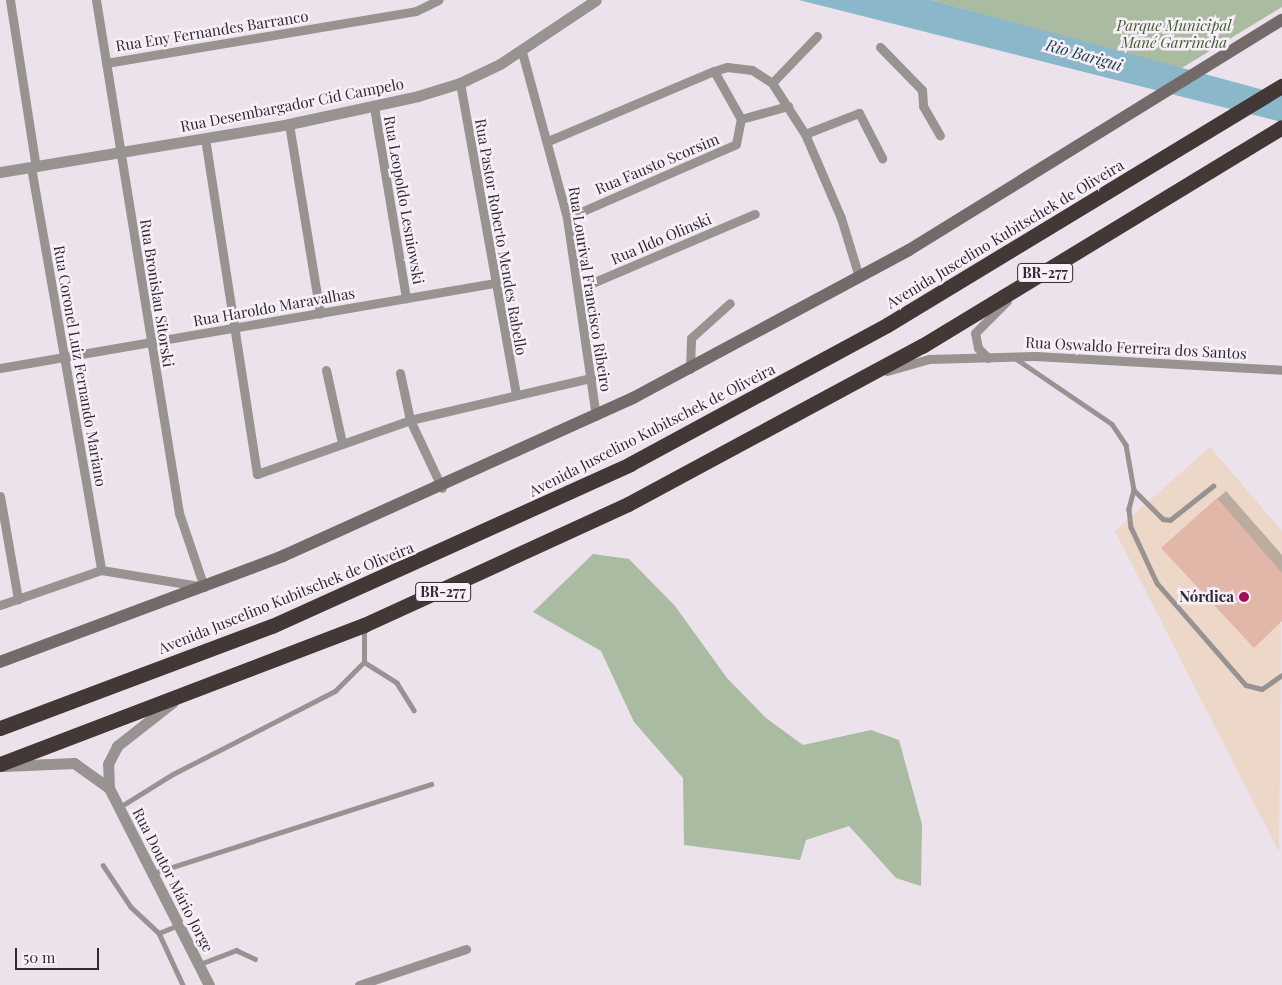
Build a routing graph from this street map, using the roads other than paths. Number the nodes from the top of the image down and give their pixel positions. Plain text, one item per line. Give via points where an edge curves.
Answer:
1 (10, 0) edge
2 (96, 0) edge
3 (439, 0) edge
4 (596, 0) edge
5 (1282, 20) edge
6 (817, 36) dead end
7 (880, 47) dead end
8 (522, 52) junction
9 (106, 63) junction
10 (714, 71) junction
11 (772, 83) junction
12 (460, 84) junction
13 (1282, 86) edge
14 (788, 106) junction
15 (374, 107) junction
16 (741, 118) junction
17 (290, 124) junction
18 (1282, 128) edge
19 (805, 134) junction
20 (940, 135) dead end
21 (205, 138) junction
22 (548, 141) junction
23 (120, 152) junction
24 (882, 158) dead end
25 (34, 167) junction
26 (0, 172) edge
27 (755, 214) dead end
28 (567, 218) junction
29 (859, 277) junction
30 (1036, 278) junction
31 (494, 283) junction
32 (578, 289) junction
33 (406, 298) junction
34 (730, 303) dead end
35 (320, 313) junction
36 (234, 328) junction
37 (151, 342) junction
38 (1012, 356) junction
39 (64, 357) junction
40 (988, 358) junction
41 (0, 368) edge
42 (690, 369) junction
43 (326, 370) dead end
44 (1282, 370) edge
45 (400, 373) dead end
46 (867, 377) junction
47 (591, 378) junction
48 (516, 394) junction
49 (596, 416) junction
50 (410, 420) junction
51 (342, 443) junction
52 (1213, 486) dead end
53 (442, 488) junction
54 (1134, 490) junction
55 (0, 496) edge
56 (101, 570) junction
57 (204, 587) junction
58 (18, 598) junction
59 (0, 605) edge
60 (364, 625) junction
61 (0, 662) edge
62 (364, 662) junction
63 (1282, 675) edge
64 (174, 701) junction
65 (414, 710) dead end
66 (1, 727) edge
67 (0, 765) edge
68 (432, 784) dead end
69 (109, 788) junction
70 (119, 808) junction
71 (103, 865) dead end
72 (153, 874) junction
73 (179, 925) junction
74 (159, 933) junction
75 (466, 949) dead end
76 (255, 959) dead end
77 (199, 965) junction
78 (375, 982) edge
79 (183, 985) edge
80 (210, 985) edge
81 (359, 985) edge

1 - 25 street, Rua Coronel Luiz Fernando Mariano
2 - 9 street, Rua Bronislau Sitorski
3 - 9 street, Rua Eny Fernandes Barranco via 416,11
4 - 8 street, Rua Desembargador Cid Campelo
5 - 29 main road
6 - 11 street
7 - 20 street via 922,90 923,106
8 - 12 street, Rua Desembargador Cid Campelo
8 - 22 street, Rua Lourival Francisco Ribeiro
9 - 23 street, Rua Bronislau Sitorski
10 - 11 street via 740,67
10 - 16 street
10 - 22 street
11 - 14 street
12 - 15 street, Rua Desembargador Cid Campelo
12 - 31 street, Rua Pastor Roberto Mendes Rabello
13 - 66 highway, Avenida Juscelino Kubitschek de Oliveira / BR-277 via 887,326 630,464 272,626
14 - 16 street
14 - 19 street
15 - 17 street, Rua Desembargador Cid Campelo
15 - 33 street, Rua Leopoldo Lesniowski
16 - 28 street, Rua Fausto Scorsim via 739,141 732,147
17 - 21 street, Rua Desembargador Cid Campelo
17 - 35 street
18 - 30 highway, BR-277
19 - 24 street via 859,113
19 - 29 street via 841,218
21 - 23 street, Rua Desembargador Cid Campelo
21 - 36 street
22 - 28 street, Rua Lourival Francisco Ribeiro
23 - 25 street, Rua Desembargador Cid Campelo
23 - 37 street, Rua Bronislau Sitorski
25 - 26 street, Rua Desembargador Cid Campelo
25 - 39 street, Rua Coronel Luiz Fernando Mariano
27 - 32 street, Rua Ildo Olinski
28 - 32 street, Rua Lourival Francisco Ribeiro
29 - 42 main road
30 - 40 street via 978,327 975,341
30 - 46 highway, BR-277
31 - 33 street, Rua Haroldo Maravalhas
31 - 48 street, Rua Pastor Roberto Mendes Rabello
32 - 47 street, Rua Lourival Francisco Ribeiro
33 - 35 street, Rua Haroldo Maravalhas
34 - 42 street via 691,338
35 - 36 street, Rua Haroldo Maravalhas
36 - 37 street, Rua Haroldo Maravalhas
36 - 51 street via 257,474
37 - 39 street, Rua Haroldo Maravalhas
37 - 57 street, Rua Bronislau Sitorski via 179,513
38 - 40 street, Rua Oswaldo Ferreira dos Santos
38 - 44 street, Rua Oswaldo Ferreira dos Santos
38 - 54 lane via 1112,424 1127,450
39 - 41 street, Rua Haroldo Maravalhas
39 - 56 street, Rua Coronel Luiz Fernando Mariano
40 - 46 street, Rua Oswaldo Ferreira dos Santos via 929,359
42 - 49 main road
43 - 51 street
45 - 50 street
46 - 60 highway, BR-277 via 620,508
47 - 48 street
47 - 49 street, Rua Lourival Francisco Ribeiro
48 - 50 street
49 - 53 main road
50 - 51 street
50 - 53 street
52 - 54 lane via 1166,520
53 - 57 main road
54 - 63 lane via 1129,509 1130,528 1157,583 1246,685 1262,690
55 - 58 street
56 - 57 street
56 - 58 street
57 - 61 main road
58 - 59 street
60 - 62 lane
60 - 64 highway, BR-277
62 - 65 lane via 397,683
62 - 70 lane via 335,691 173,774
64 - 67 highway, BR-277
64 - 69 street, Rua Doutor Mário Jorge via 117,746 108,764
67 - 69 street, Rua Doutor Mário Jorge via 74,763
68 - 72 lane
69 - 70 street, Rua Doutor Mário Jorge
70 - 72 street, Rua Doutor Mário Jorge
71 - 74 lane via 131,907
72 - 73 street, Rua Doutor Mário Jorge
73 - 74 lane
73 - 77 street, Rua Doutor Mário Jorge
74 - 79 lane
75 - 78 street
76 - 77 lane via 236,950
77 - 80 street, Rua Doutor Mário Jorge
78 - 81 street

